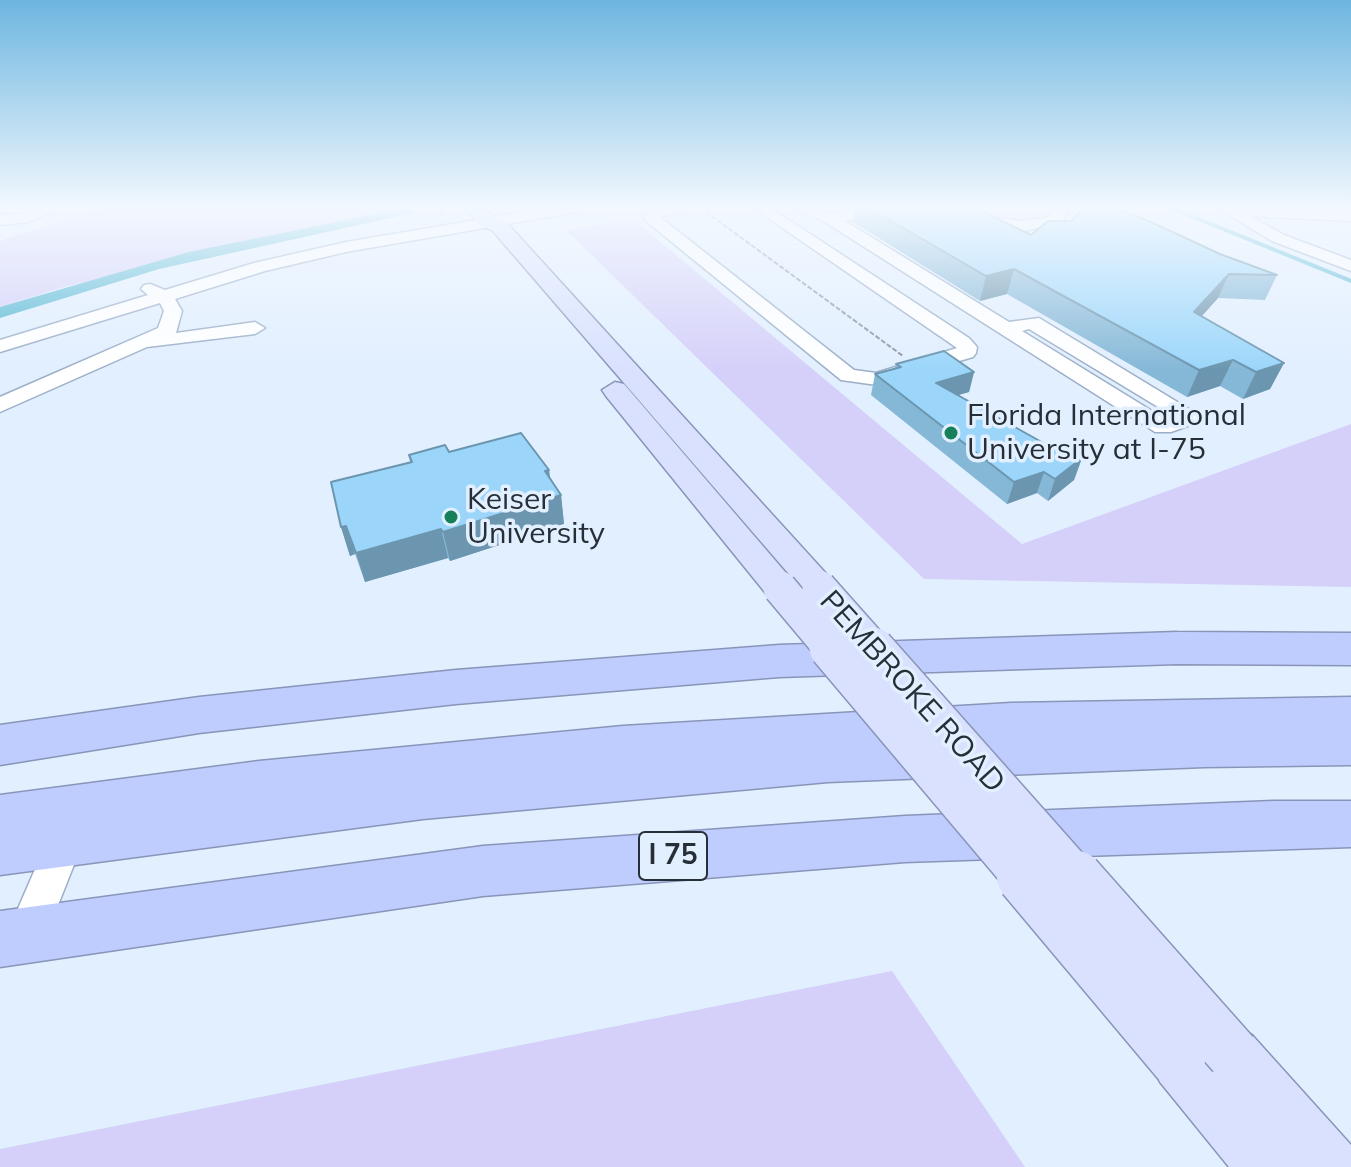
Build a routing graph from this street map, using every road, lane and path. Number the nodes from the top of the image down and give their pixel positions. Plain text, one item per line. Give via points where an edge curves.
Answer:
1 (288, 261) edge
2 (509, 261) edge
3 (528, 261) edge
4 (706, 261) edge
5 (774, 261) edge
6 (840, 261) edge
7 (899, 261) edge
8 (147, 295) junction
9 (255, 328) dead end
10 (1006, 329) junction
11 (0, 335) edge
12 (149, 342) junction
13 (0, 346) edge
14 (919, 368) junction
15 (0, 405) edge
16 (800, 588) junction
17 (1351, 649) edge
18 (1351, 715) edge
19 (0, 745) edge
20 (1351, 745) edge
21 (0, 817) edge
22 (1351, 824) edge
23 (65, 842) junction
24 (0, 851) edge
25 (14, 936) edge
26 (1266, 1167) edge
27 (1332, 1167) edge

1 - 8 street
2 - 16 main road, PEMBROKE ROAD
3 - 16 main road, PEMBROKE ROAD
4 - 14 street via 844,374 871,380
5 - 14 path
6 - 14 street via 967,347 961,356
7 - 10 street
8 - 11 street
8 - 12 street via 170,303 172,321 167,331
8 - 13 street
9 - 12 street
10 - 10 street via 1163,427 1191,417 1032,322
12 - 15 street
16 - 26 main road, PEMBROKE ROAD, bridge
16 - 27 main road, PEMBROKE ROAD, bridge
17 - 19 highway via 1177,648 779,661 456,687 199,715
18 - 21 highway via 996,723 623,746 291,779
20 - 23 highway via 828,762 423,797
22 - 25 highway, I 75 via 905,839 483,871
23 - 24 highway
23 - 25 street

